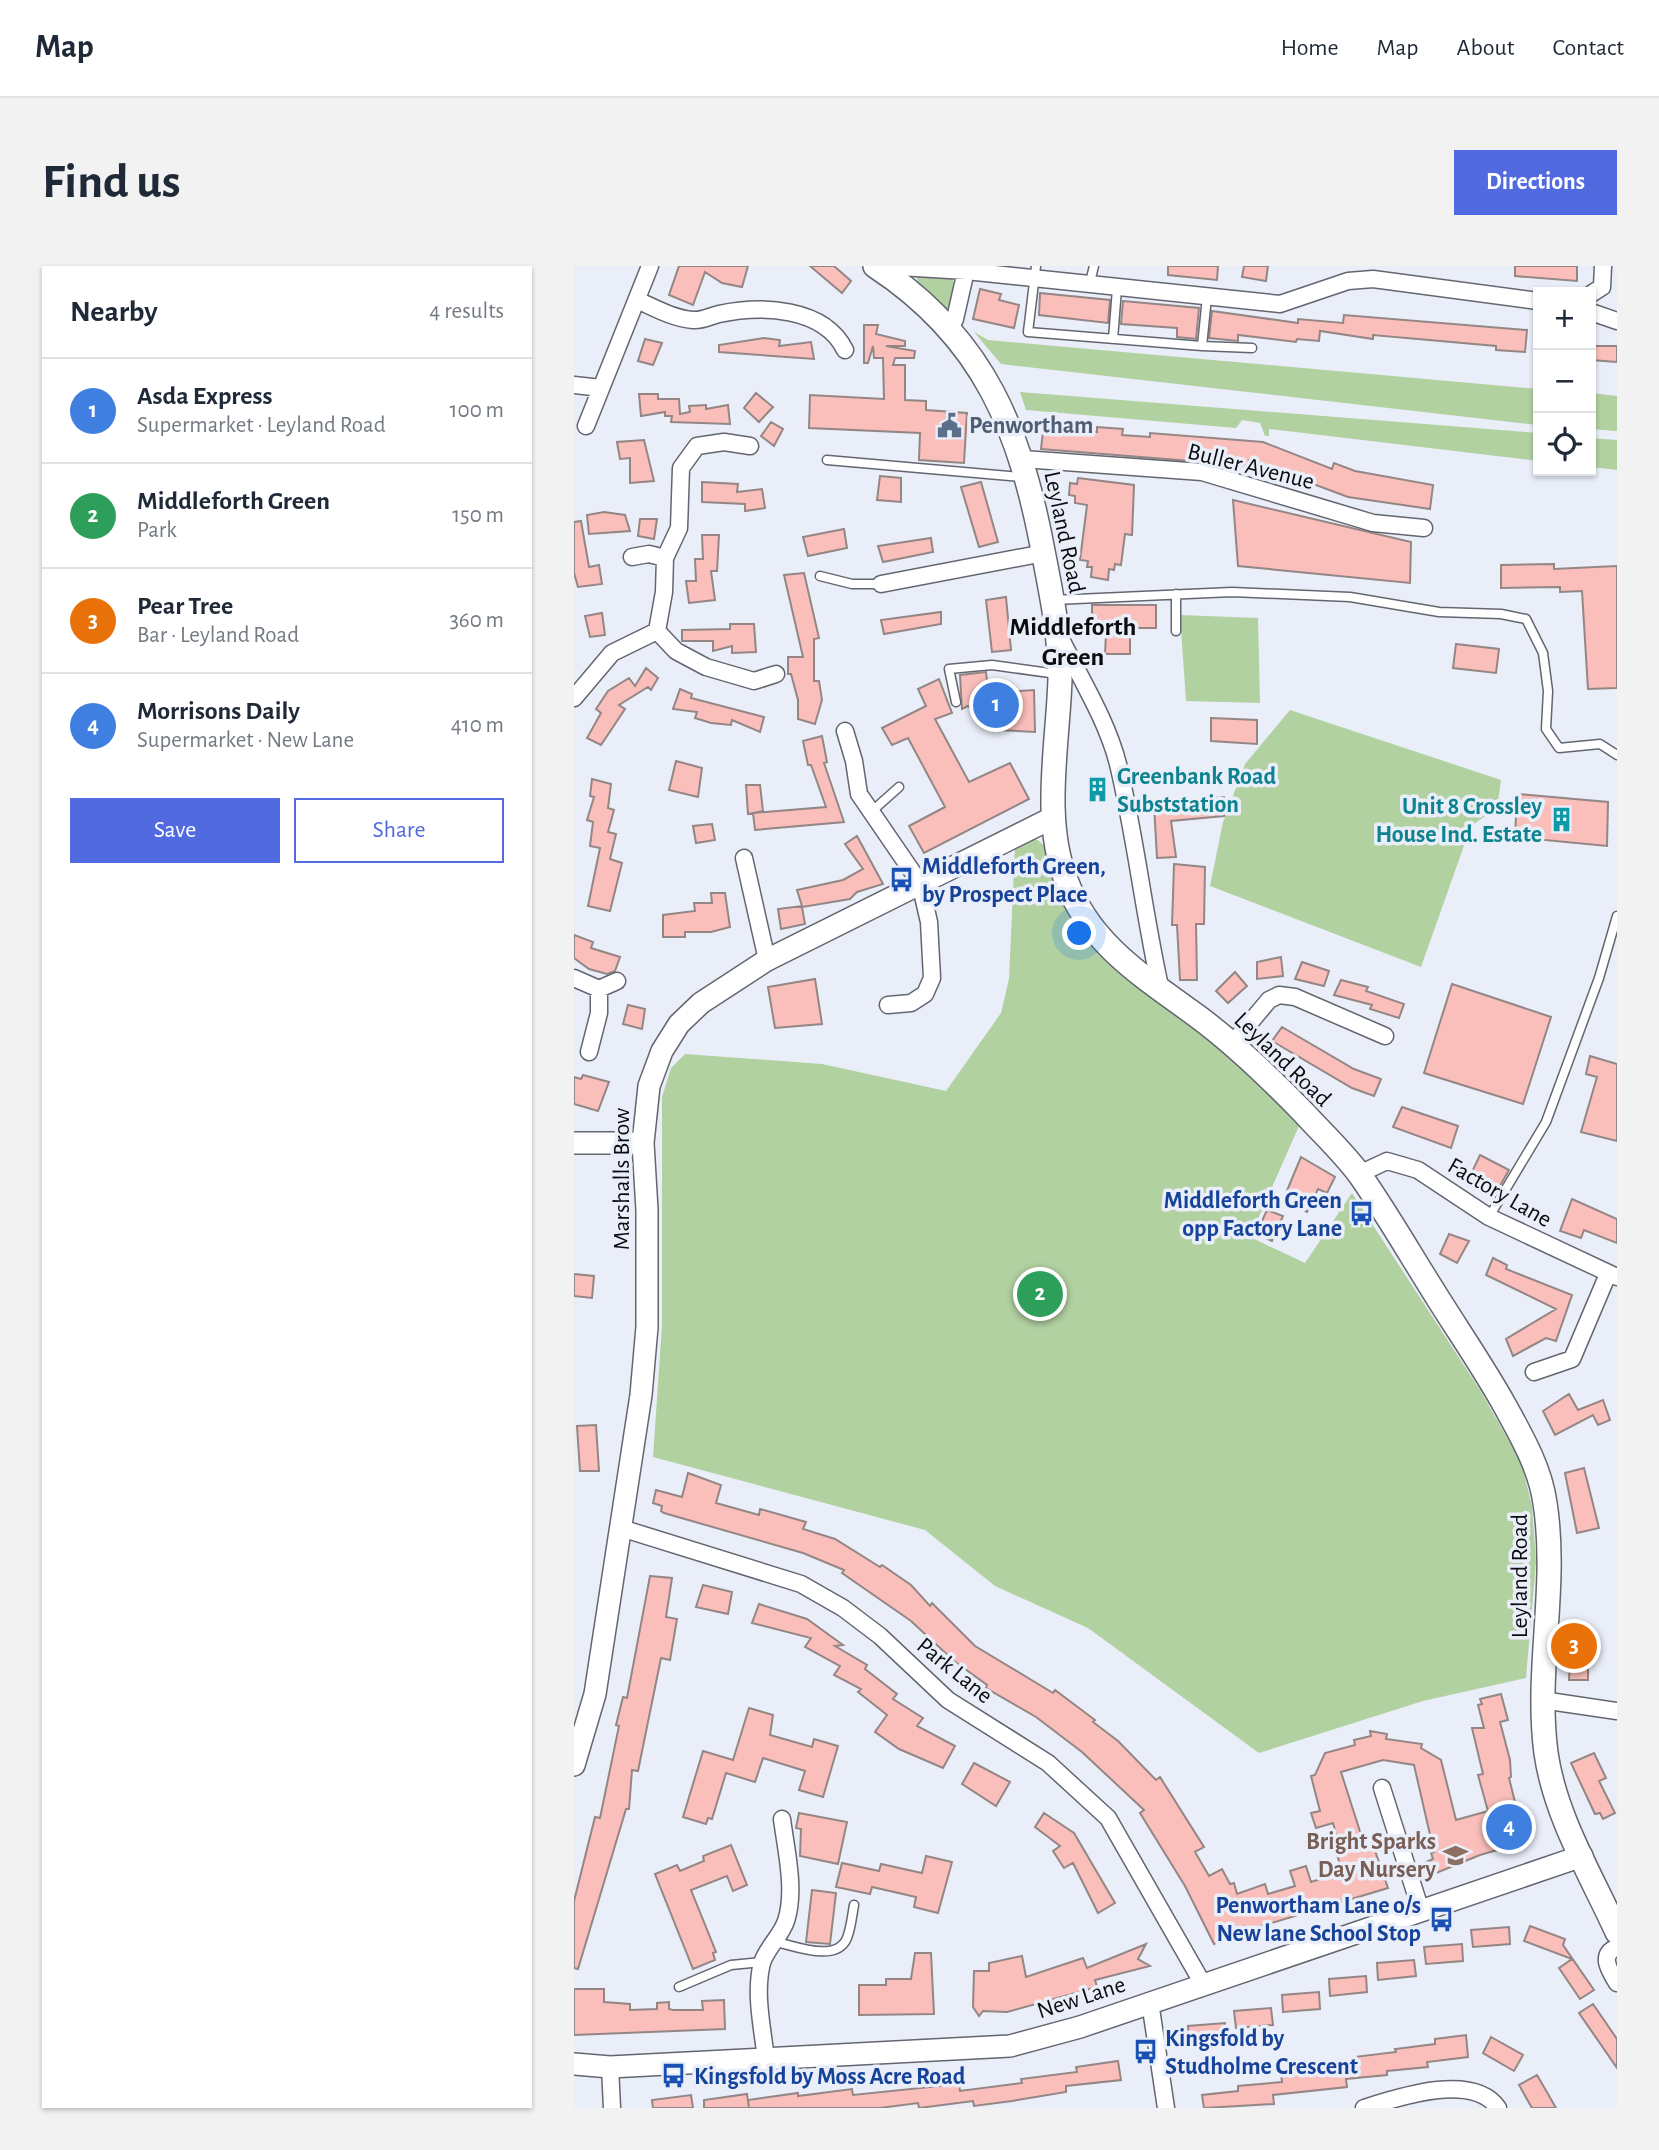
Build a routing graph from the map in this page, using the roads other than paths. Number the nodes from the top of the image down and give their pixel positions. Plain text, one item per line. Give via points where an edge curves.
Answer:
1 (650, 266) edge
2 (1094, 266) edge
3 (1603, 266) edge
4 (880, 269) edge
5 (967, 269) edge
6 (1035, 273) edge
7 (1345, 274) edge
8 (1089, 286) junction
9 (1117, 289) junction
10 (1596, 291) edge
11 (1207, 297) junction
12 (637, 300) junction
13 (1533, 300) edge
14 (1596, 314) edge
15 (1617, 321) edge
16 (950, 329) junction
17 (1113, 339) junction
18 (1202, 346) junction
19 (1252, 348) dead end
20 (845, 350) dead end
21 (574, 385) edge
22 (601, 388) junction
23 (586, 426) dead end
24 (750, 446) dead end
25 (827, 460) dead end
26 (1025, 468) junction
27 (1424, 528) dead end
28 (1044, 552) junction
29 (632, 557) dead end
30 (665, 558) junction
31 (820, 576) dead end
32 (881, 584) joint
33 (1176, 594) junction
34 (1054, 600) junction
35 (657, 631) junction
36 (1177, 631) dead end
37 (1058, 633) junction
38 (776, 674) dead end
39 (1060, 675) junction
40 (574, 698) edge
41 (956, 702) dead end
42 (845, 730) dead end
43 (1617, 755) edge
44 (899, 788) dead end
45 (871, 812) junction
46 (1054, 817) junction
47 (744, 858) dead end
48 (920, 883) junction
49 (1617, 916) edge
50 (767, 960) junction
51 (574, 978) edge
52 (617, 981) dead end
53 (599, 989) junction
54 (1161, 991) junction
55 (888, 1005) dead end
56 (1385, 1036) dead end
57 (1232, 1044) junction
58 (589, 1052) dead end
59 (574, 1143) edge
60 (643, 1143) junction
61 (1360, 1174) junction
62 (1489, 1217) junction
63 (1612, 1275) edge
64 (1534, 1372) dead end
65 (621, 1528) junction
66 (1542, 1700) junction
67 (1617, 1712) edge
68 (574, 1765) edge
69 (1382, 1788) dead end
70 (782, 1819) dead end
71 (1582, 1856) junction
72 (854, 1905) dead end
73 (1421, 1911) junction
74 (1617, 1932) edge
75 (776, 1942) junction
76 (1617, 1947) edge
77 (762, 1962) junction
78 (1617, 1983) edge
79 (1203, 1984) junction
80 (679, 1987) dead end
81 (1150, 2002) junction
82 (766, 2060) junction
83 (574, 2064) edge
84 (610, 2067) junction
85 (612, 2108) edge
86 (1166, 2108) edge
87 (1364, 2108) edge
88 (1498, 2108) edge

1 - 12 street
2 - 8 lane
3 - 10 street via 1602,287
4 - 5 street
4 - 16 main road, Leyland Road
5 - 6 street
5 - 16 street
6 - 8 street
6 - 17 lane via 1028,332
7 - 11 street via 1280,304
7 - 13 street
8 - 9 street
9 - 11 street
9 - 17 lane
11 - 18 lane
12 - 20 street via 673,317 697,321 754,309 798,315 822,322 837,333
12 - 22 street
14 - 15 street
16 - 26 main road, Leyland Road via 990,386
17 - 18 lane
18 - 19 lane
21 - 22 street
22 - 23 street
24 - 30 street via 724,442 697,446 681,468 679,528
25 - 26 lane
26 - 27 street, Buller Avenue via 1202,472 1373,523
26 - 28 main road, Leyland Road
28 - 32 street
28 - 34 main road, Leyland Road
29 - 30 street via 649,554
30 - 35 street
31 - 32 lane via 852,584
33 - 34 lane
33 - 36 lane
33 - 43 lane via 1350,597 1439,612 1526,619 1543,653 1546,729 1559,748 1600,744
34 - 37 main road, Leyland Road
35 - 38 street via 676,651 706,667 754,681
35 - 40 street via 612,653
37 - 39 main road, Leyland Road
37 - 54 street via 1117,762
39 - 41 lane via 992,665 949,669
39 - 46 main road, Leyland Road
42 - 45 street via 859,794
44 - 45 lane
45 - 48 street
46 - 48 street, Marshalls Brow
46 - 54 main road, Leyland Road via 1062,870 1087,923 1115,955
47 - 50 street
48 - 50 street, Marshalls Brow
48 - 55 street via 929,922 932,978 925,994 911,1003
49 - 62 lane via 1546,1122
50 - 60 street, Marshalls Brow via 701,1003 669,1037 653,1071
51 - 53 street
52 - 53 street
53 - 58 street via 599,1013
54 - 57 main road, Leyland Road
56 - 57 street via 1295,997 1279,995 1269,1000
57 - 61 main road, Leyland Road
59 - 60 street
60 - 65 street, Marshalls Brow via 647,1327
61 - 62 street, Factory Lane via 1387,1161 1399,1162
61 - 66 main road, Leyland Road via 1503,1401 1532,1457 1545,1500 1547,1526 1549,1592
62 - 63 street, Factory Lane
63 - 64 street via 1572,1360
65 - 68 street, Marshalls Brow via 595,1694
65 - 79 street, Park Lane via 801,1584 880,1636 948,1700 1048,1763 1108,1818
66 - 67 street
66 - 71 main road, Leyland Road via 1555,1793
69 - 73 street
70 - 75 street via 790,1894 787,1918
71 - 73 street, New Lane
71 - 74 main road, Leyland Road
72 - 75 lane via 847,1939 837,1948 825,1952
73 - 79 street, New Lane
75 - 77 street
76 - 78 street via 1606,1957
77 - 80 lane via 731,1965
77 - 82 street via 759,1997
79 - 81 street, New Lane
81 - 82 street, New Lane via 1010,2046
81 - 86 street
82 - 84 street, New Lane
83 - 84 street, New Lane
84 - 85 street
87 - 88 street via 1449,2088 1472,2090

